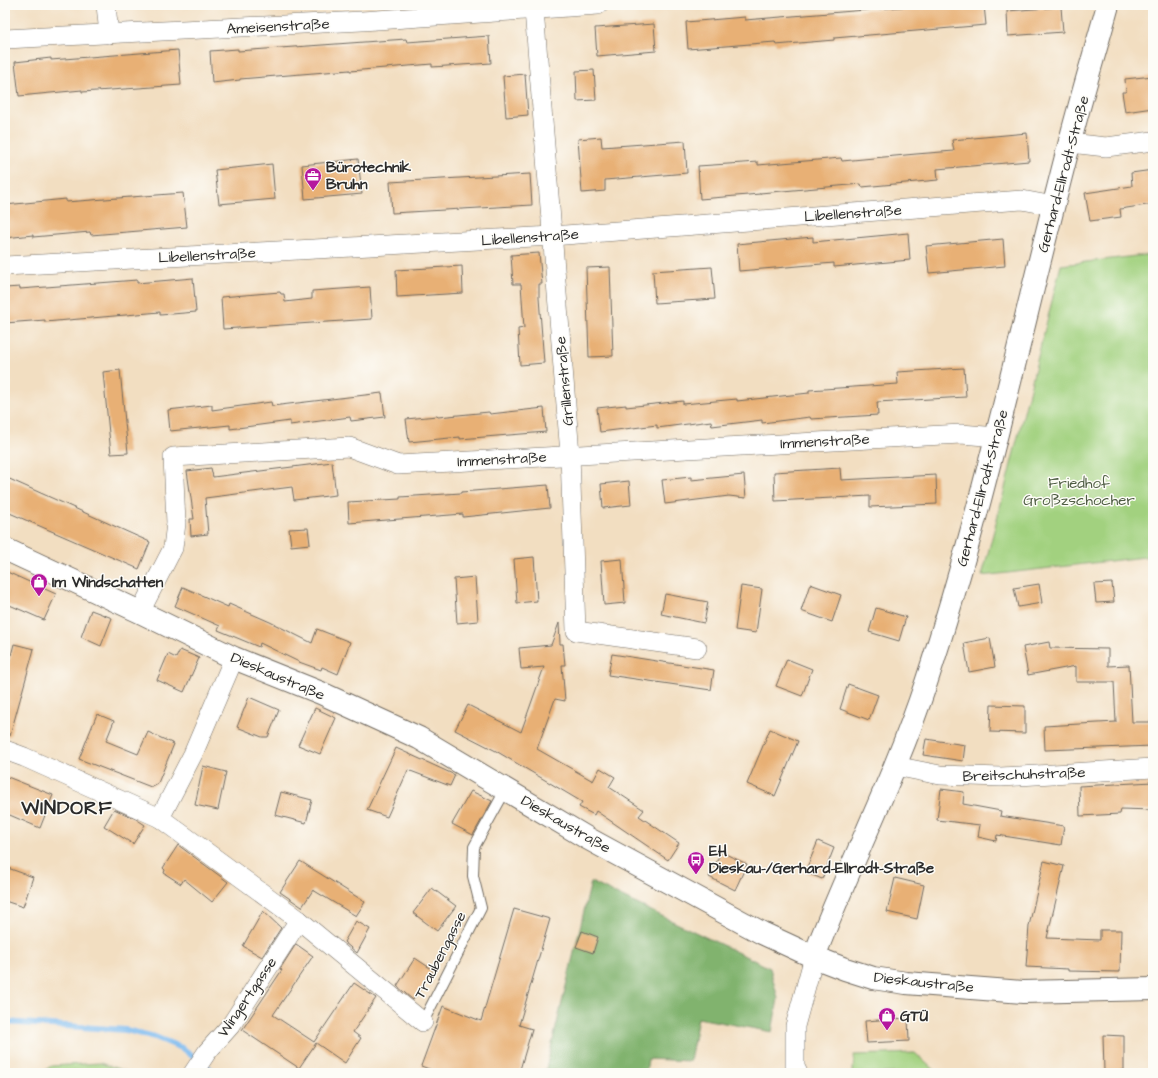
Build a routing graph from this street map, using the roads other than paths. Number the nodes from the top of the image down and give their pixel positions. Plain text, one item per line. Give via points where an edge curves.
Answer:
1 (106, 5) edge
2 (598, 5) edge
3 (1108, 5) edge
4 (534, 10) junction
5 (109, 34) junction
6 (5, 39) edge
7 (1153, 141) edge
8 (1070, 144) junction
9 (1054, 206) junction
10 (552, 236) junction
11 (5, 266) edge
12 (997, 437) junction
13 (570, 454) junction
14 (5, 549) edge
15 (140, 612) junction
16 (697, 648) dead end
17 (234, 658) junction
18 (5, 750) edge
19 (895, 766) junction
20 (1153, 768) edge
21 (506, 789) junction
22 (160, 818) junction
23 (299, 920) junction
24 (814, 957) junction
25 (1153, 989) edge
26 (423, 1022) joint
27 (194, 1071) edge
28 (798, 1073) edge

1 - 5 street
2 - 4 street, Ameisenstraße
3 - 8 main road, Gerhard-Ellrodt-Straße
4 - 5 street, Ameisenstraße via 362,22
4 - 10 street, Grillenstraße
5 - 6 street, Ameisenstraße
7 - 8 street via 1106,147
8 - 9 main road, Gerhard-Ellrodt-Straße
9 - 10 street, Libellenstraße via 1022,200
9 - 12 main road, Gerhard-Ellrodt-Straße
10 - 11 street, Libellenstraße
10 - 13 street, Grillenstraße
12 - 13 street, Immenstraße via 961,434
12 - 19 main road, Gerhard-Ellrodt-Straße via 953,598 925,686
13 - 15 street, Immenstraße via 398,465 349,447 172,457 176,522 173,548
13 - 16 street, Grillenstraße via 576,631
14 - 15 main road, Dieskaustraße
15 - 17 main road, Dieskaustraße
17 - 21 main road, Dieskaustraße via 322,693 419,738
17 - 22 street via 193,754
18 - 22 street
19 - 20 street, Breitschuhstraße via 940,775 1001,777
19 - 24 main road, Gerhard-Ellrodt-Straße
21 - 24 main road, Dieskaustraße via 587,838 762,933
21 - 26 lane, Traubengasse via 474,847 473,876 481,908
22 - 23 street
23 - 26 street
23 - 27 street, Wingertgasse via 231,1025
24 - 25 main road, Dieskaustraße via 873,978 906,983 1023,992
24 - 28 street via 795,1026 795,1067

